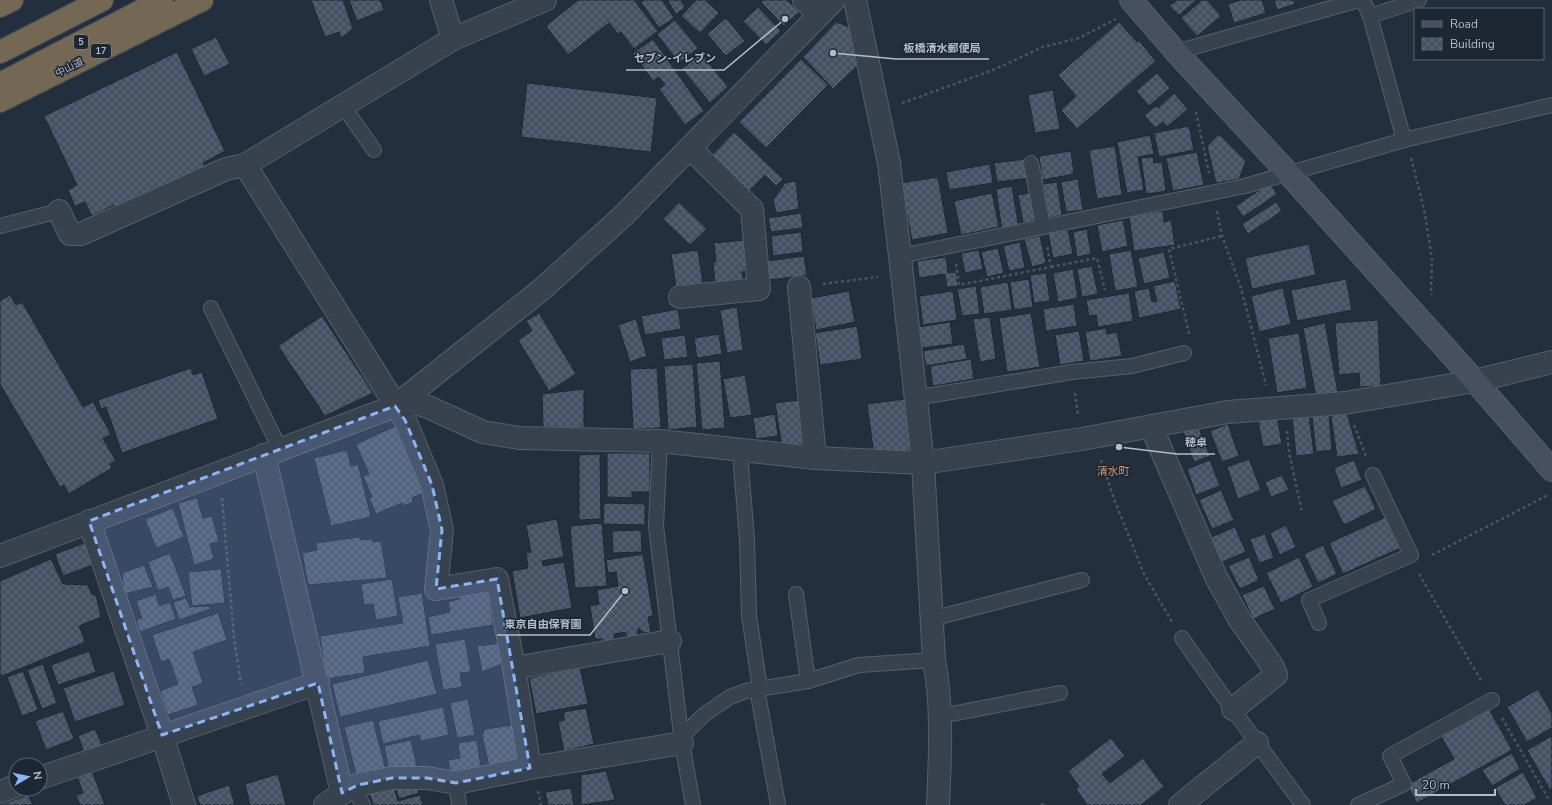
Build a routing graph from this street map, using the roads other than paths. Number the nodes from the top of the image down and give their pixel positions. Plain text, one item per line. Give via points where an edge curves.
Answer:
1 (12, 0) edge
2 (102, 0) edge
3 (162, 0) edge
4 (202, 0) edge
5 (441, 0) edge
6 (545, 0) edge
7 (804, 0) edge
8 (855, 0) edge
9 (1359, 0) edge
10 (1363, 0) edge
11 (1419, 0) edge
12 (1134, 4) edge
13 (0, 6) edge
14 (826, 8) edge
15 (1370, 16) junction
16 (453, 39) junction
17 (0, 52) edge
18 (1176, 52) junction
19 (0, 84) edge
20 (0, 101) edge
21 (1552, 105) edge
22 (344, 106) junction
23 (1404, 140) junction
24 (690, 148) junction
25 (374, 150) dead end
26 (1031, 163) dead end
27 (245, 165) junction
28 (1288, 173) junction
29 (59, 211) joint
30 (0, 226) edge
31 (1043, 226) junction
32 (901, 265) junction
33 (799, 287) road end
34 (680, 297) dead end
35 (211, 308) dead end
36 (1184, 353) road end
37 (1552, 362) edge
38 (1475, 380) junction
39 (915, 398) junction
40 (395, 406) junction
41 (1151, 426) junction
42 (660, 441) junction
43 (743, 450) junction
44 (272, 452) junction
45 (816, 458) junction
46 (923, 463) junction
47 (1552, 470) edge
48 (1373, 475) road end
49 (89, 521) junction
50 (0, 556) edge
51 (1082, 580) dead end
52 (796, 594) dead end
53 (931, 619) junction
54 (1318, 623) dead end
55 (1182, 638) road end
56 (670, 641) junction
57 (934, 660) junction
58 (514, 668) junction
59 (808, 681) junction
60 (318, 682) junction
61 (758, 688) junction
62 (1060, 693) dead end
63 (1492, 700) road end
64 (1233, 709) junction
65 (941, 716) junction
66 (162, 735) junction
67 (682, 739) junction
68 (1257, 743) junction
69 (530, 768) junction
70 (48, 775) edge
71 (456, 783) junction
72 (346, 798) edge
73 (184, 805) edge
74 (459, 805) edge
75 (693, 805) edge
76 (778, 805) edge
77 (938, 805) edge
78 (1180, 805) edge
79 (1302, 805) edge
80 (1358, 805) edge

1 - 13 highway
2 - 17 highway
3 - 19 highway, 5
4 - 20 highway, 中山道 / 17
5 - 16 street
6 - 16 street
7 - 14 street
8 - 32 street via 889,163
9 - 18 lane
10 - 15 lane
11 - 15 lane
12 - 18 street
14 - 24 street
15 - 23 lane
16 - 22 street
18 - 28 street
21 - 23 lane
22 - 25 lane
22 - 27 street
23 - 28 lane
24 - 34 street via 752,209 759,289
24 - 40 street via 624,215 541,290
26 - 31 lane
27 - 29 street via 226,169 81,234 70,234
27 - 40 street
28 - 31 lane via 1245,186
28 - 38 street
29 - 30 lane
31 - 32 lane via 954,246
32 - 39 street
33 - 45 street
35 - 44 lane
36 - 39 lane via 1132,366 1072,372
37 - 38 street
38 - 41 street via 1345,402 1228,412
38 - 47 street
39 - 46 street
40 - 42 street via 415,403 483,432 519,438
40 - 44 street
40 - 58 street via 405,420 432,485 442,530 436,589 496,579
41 - 46 street
41 - 64 street via 1216,577 1238,617 1273,667 1276,676
42 - 43 street
42 - 56 lane via 656,526
43 - 45 street
43 - 61 lane via 741,466 747,540 749,616
44 - 49 street
44 - 60 street
45 - 46 street
46 - 53 street
48 - 54 lane via 1413,560 1309,600
49 - 50 street
49 - 66 street
51 - 53 lane
52 - 59 lane
53 - 57 street
55 - 64 lane
56 - 58 street
56 - 67 lane
57 - 59 lane via 859,665
57 - 65 street
58 - 69 street
59 - 61 lane
60 - 66 street
60 - 72 street
61 - 67 lane via 730,697 705,714
61 - 76 lane
62 - 65 lane
63 - 80 lane via 1390,756 1404,784
64 - 68 lane
65 - 77 street
66 - 70 street
66 - 73 street
67 - 69 street
67 - 75 lane
68 - 78 street
68 - 79 lane
69 - 71 street
71 - 72 street via 428,778 392,778 358,785
71 - 74 lane

